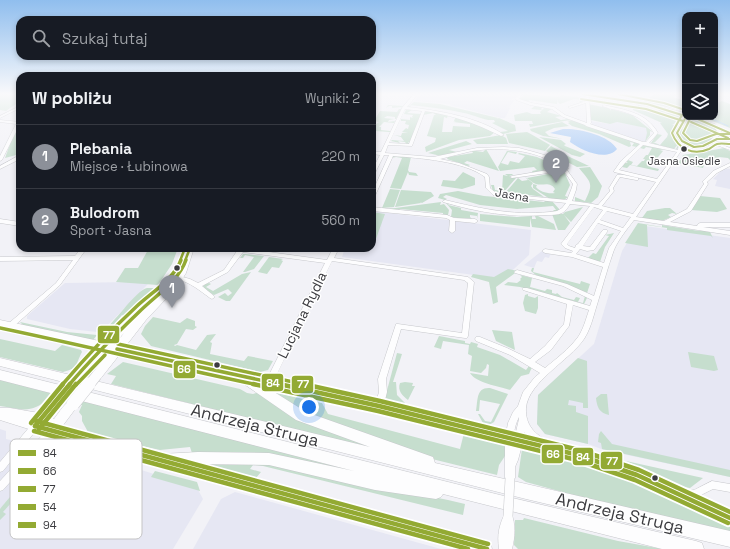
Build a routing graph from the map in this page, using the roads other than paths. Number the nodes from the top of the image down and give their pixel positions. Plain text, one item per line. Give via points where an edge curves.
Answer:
1 (399, 120) edge
2 (421, 120) edge
3 (470, 120) edge
4 (575, 120) edge
5 (589, 120) edge
6 (642, 120) edge
7 (683, 120) edge
8 (696, 120) edge
9 (700, 120) edge
10 (0, 121) edge
11 (8, 122) junction
12 (16, 123) edge
13 (708, 123) junction
14 (587, 124) junction
15 (0, 125) edge
16 (714, 126) junction
17 (16, 129) edge
18 (730, 133) edge
19 (502, 135) dead end
20 (730, 139) edge
21 (712, 141) junction
22 (681, 142) junction
23 (645, 143) junction
24 (387, 144) junction
25 (697, 147) junction
26 (730, 149) edge
27 (679, 150) junction
28 (376, 153) edge
29 (382, 154) junction
30 (392, 154) junction
31 (448, 158) junction
32 (16, 159) edge
33 (0, 160) edge
34 (730, 164) edge
35 (376, 166) edge
36 (0, 168) edge
37 (566, 170) junction
38 (512, 177) dead end
39 (636, 179) dead end
40 (658, 181) junction
41 (376, 189) edge
42 (612, 192) junction
43 (618, 193) dead end
44 (444, 201) dead end
45 (568, 202) junction
46 (596, 207) junction
47 (376, 208) edge
48 (606, 209) junction
49 (634, 217) junction
50 (454, 219) junction
51 (0, 221) edge
52 (474, 221) dead end
53 (597, 221) junction
54 (16, 223) edge
55 (665, 223) junction
56 (730, 225) edge
57 (700, 228) junction
58 (625, 230) junction
59 (452, 231) dead end
60 (605, 231) dead end
61 (730, 233) edge
62 (587, 249) junction
63 (575, 250) junction
64 (545, 251) dead end
65 (81, 252) edge
66 (189, 252) edge
67 (240, 252) edge
68 (259, 252) edge
69 (334, 252) edge
70 (582, 255) dead end
71 (77, 258) junction
72 (0, 259) edge
73 (330, 260) junction
74 (606, 266) junction
75 (517, 272) dead end
76 (183, 276) junction
77 (198, 286) junction
78 (525, 289) dead end
79 (212, 297) dead end
80 (596, 299) junction
81 (570, 302) junction
82 (592, 309) junction
83 (0, 323) edge
84 (11, 325) junction
85 (478, 339) dead end
86 (103, 348) junction
87 (117, 349) junction
88 (0, 362) edge
89 (531, 362) junction
90 (545, 372) junction
91 (231, 374) junction
92 (0, 375) edge
93 (269, 382) junction
94 (379, 406) junction
95 (522, 407) junction
96 (0, 414) edge
97 (523, 419) junction
98 (39, 422) junction
99 (51, 431) junction
100 (25, 439) edge
101 (44, 439) edge
102 (81, 439) edge
103 (514, 439) junction
104 (556, 450) junction
105 (142, 455) edge
106 (10, 456) edge
107 (161, 460) junction
108 (0, 468) edge
109 (10, 477) edge
110 (0, 488) edge
111 (730, 488) edge
112 (526, 492) junction
113 (675, 493) junction
114 (506, 512) junction
115 (730, 518) edge
116 (730, 539) edge
117 (487, 549) edge
118 (504, 549) edge
119 (507, 549) edge
120 (696, 549) edge

1 - 24 street
2 - 24 street via 411,146
3 - 19 street
4 - 14 street
5 - 14 street
6 - 23 street via 656,133
7 - 22 street via 677,132
8 - 13 street
9 - 13 street
10 - 11 street
11 - 12 street
11 - 15 street
13 - 16 street
14 - 23 street
16 - 18 street
16 - 21 street via 720,133
17 - 33 street
20 - 21 street
21 - 25 street
21 - 26 street
22 - 25 street
22 - 27 street
23 - 27 street
23 - 40 street via 616,171
24 - 29 street
25 - 27 street
27 - 40 street
28 - 29 street
29 - 30 street
29 - 35 street
30 - 31 street, Jasna
30 - 41 street
31 - 37 street, Jasna via 476,149 510,149 540,156
31 - 45 street, Jasna via 485,175 489,190 499,194
32 - 36 street
34 - 55 street via 714,172 705,182 689,210
37 - 38 street, Jasna
37 - 45 street via 576,184
39 - 42 street via 620,176 611,188
40 - 49 street
42 - 43 street
42 - 46 street
44 - 45 street via 472,209 520,215 559,212 564,210
45 - 46 street, Jasna
46 - 48 street, Jasna
46 - 63 street via 564,244
47 - 50 street
48 - 49 street, Jasna
48 - 53 street
49 - 55 street, Jasna
49 - 58 street
50 - 52 street
50 - 59 street
51 - 54 street
53 - 58 street
53 - 63 street
55 - 57 street, Jasna
56 - 57 street via 700,225
57 - 61 street, Jasna
58 - 74 street via 612,248
60 - 62 street via 592,249
62 - 63 street
62 - 70 street
63 - 64 street
63 - 74 street
65 - 71 street
66 - 76 street
67 - 77 street via 226,271
68 - 73 street
69 - 73 street, Lucjana Rydla
71 - 72 street
71 - 84 street via 58,284
73 - 93 street, Lucjana Rydla
73 - 94 street via 466,278 471,282 465,336 398,326 382,379 383,392
74 - 80 street
75 - 80 street via 565,285
76 - 77 street
76 - 86 street via 165,288
76 - 87 street via 142,318
77 - 79 street
78 - 81 street
80 - 82 street
81 - 82 street
81 - 89 street via 567,324 548,348
82 - 90 street via 581,338
83 - 84 street
84 - 86 street
85 - 89 street
86 - 87 street
86 - 98 street, bridge
87 - 91 street
87 - 99 street, bridge
88 - 112 main road, Andrzeja Struga
89 - 90 street
90 - 95 street via 528,391
91 - 93 street
91 - 112 main road via 248,381 289,410 314,421 434,464
92 - 114 main road, Andrzeja Struga
93 - 94 street
94 - 103 street
95 - 97 street
95 - 103 street via 512,422
96 - 98 street
97 - 103 street
97 - 104 street via 528,433
98 - 99 street
98 - 100 street
99 - 101 street
99 - 102 street
103 - 104 street
103 - 114 street, bridge via 514,460 511,465
104 - 113 street via 612,466
105 - 107 street
106 - 108 street
107 - 114 main road via 269,459
107 - 117 street
109 - 110 street
111 - 113 street via 712,485 690,495
112 - 116 main road, Andrzeja Struga
113 - 115 main road
114 - 118 street via 502,534
114 - 119 street via 510,536
114 - 120 main road, Andrzeja Struga

